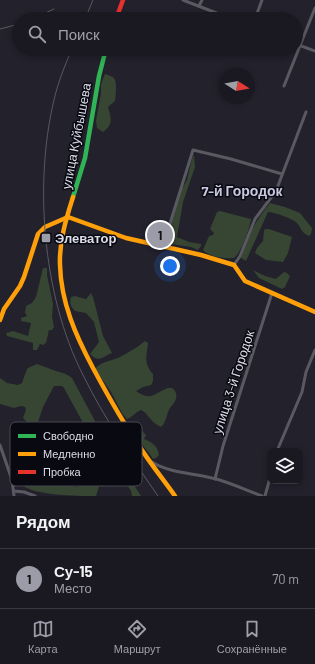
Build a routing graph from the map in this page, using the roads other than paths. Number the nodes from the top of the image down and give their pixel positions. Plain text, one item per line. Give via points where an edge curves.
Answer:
1 (122, 0) edge
2 (183, 0) edge
3 (202, 0) edge
4 (262, 0) edge
5 (199, 6) junction
6 (315, 8) edge
7 (118, 12) edge
8 (214, 12) edge
9 (258, 12) edge
10 (303, 38) edge
11 (303, 46) edge
12 (315, 51) edge
13 (104, 56) edge
14 (296, 56) edge
15 (284, 86) dead end
16 (306, 112) dead end
17 (282, 174) junction
18 (68, 216) junction
19 (159, 245) junction
20 (234, 265) junction
21 (272, 293) junction
22 (315, 312) edge
23 (0, 320) edge
24 (315, 350) edge
25 (124, 422) edge
26 (0, 445) edge
27 (278, 448) edge
28 (142, 450) edge
29 (155, 466) junction
30 (10, 474) edge
31 (214, 479) junction
32 (268, 484) edge
33 (13, 486) edge
34 (14, 492) junction
35 (14, 496) edge
36 (36, 496) edge
37 (175, 496) edge
38 (264, 496) edge

1 - 7 street
2 - 5 street
3 - 5 street
4 - 9 street
5 - 8 street
6 - 10 street
11 - 12 street
13 - 18 street, улица Куйбышева via 84,159
14 - 15 street
16 - 17 street
17 - 19 street via 192,150 167,233
17 - 20 street via 276,191 255,219
18 - 19 street via 114,234
18 - 23 street via 45,227 38,234 24,277
18 - 25 street, улица Куйбышева via 63,234 60,265 65,305 81,346
19 - 20 street
20 - 21 street via 245,281
21 - 22 street
21 - 31 street, улица 3-й Городок
24 - 27 street via 306,372 302,392
26 - 30 street
28 - 29 street, улица Куйбышева
29 - 31 street
29 - 37 street, улица Куйбышева
31 - 38 street
32 - 38 street
33 - 34 street
34 - 35 street
34 - 36 street

